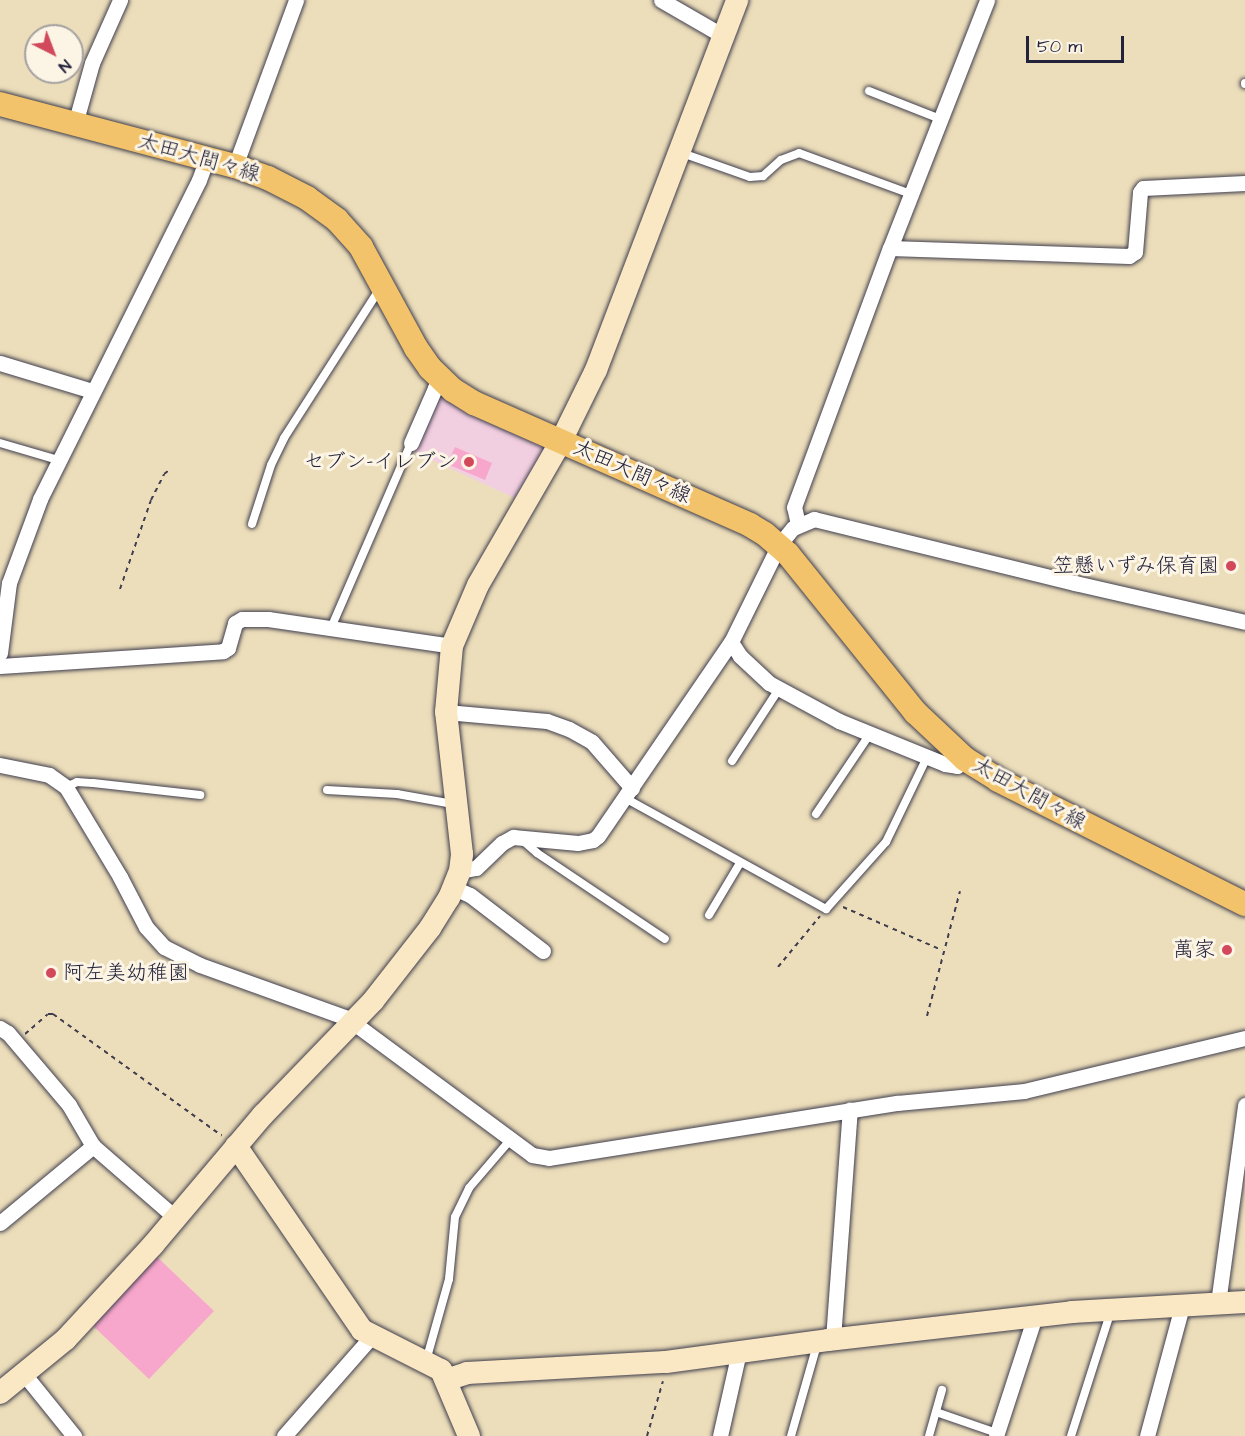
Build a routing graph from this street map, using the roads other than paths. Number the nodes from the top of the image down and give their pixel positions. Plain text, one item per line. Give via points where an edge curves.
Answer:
1 (120, 0) edge
2 (296, 0) edge
3 (661, 0) edge
4 (737, 0) edge
5 (987, 0) edge
6 (725, 37) junction
7 (869, 91) dead end
8 (0, 104) edge
9 (940, 119) junction
10 (75, 124) junction
11 (680, 152) junction
12 (207, 158) junction
13 (235, 166) junction
14 (1245, 183) edge
15 (911, 194) junction
16 (890, 248) junction
17 (383, 287) junction
18 (0, 363) edge
19 (442, 380) junction
20 (92, 391) junction
21 (561, 441) junction
22 (0, 443) edge
23 (411, 443) joint
24 (58, 460) junction
25 (252, 524) dead end
26 (798, 524) junction
27 (778, 545) junction
28 (1245, 622) edge
29 (331, 628) junction
30 (1, 637) edge
31 (731, 642) junction
32 (452, 646) junction
33 (0, 666) edge
34 (779, 688) junction
35 (446, 711) junction
36 (869, 735) junction
37 (927, 758) junction
38 (965, 759) junction
39 (732, 761) dead end
40 (0, 765) edge
41 (66, 787) junction
42 (327, 790) dead end
43 (628, 793) junction
44 (200, 795) dead end
45 (458, 804) junction
46 (816, 814) dead end
47 (520, 837) junction
48 (740, 863) junction
49 (457, 879) junction
50 (1245, 904) edge
51 (708, 915) dead end
52 (665, 939) dead end
53 (543, 951) dead end
54 (353, 1022) junction
55 (0, 1028) edge
56 (1245, 1038) edge
57 (1245, 1105) edge
58 (850, 1110) junction
59 (511, 1139) junction
60 (232, 1143) junction
61 (93, 1146) junction
62 (177, 1219) junction
63 (0, 1223) edge
64 (1245, 1302) edge
65 (1218, 1303) junction
66 (1182, 1306) junction
67 (1112, 1310) junction
68 (1035, 1316) junction
69 (371, 1337) junction
70 (825, 1340) junction
71 (739, 1352) junction
72 (426, 1361) junction
73 (24, 1374) junction
74 (446, 1380) junction
75 (942, 1390) dead end
76 (0, 1393) edge
77 (936, 1412) junction
78 (997, 1434) edge
79 (74, 1436) edge
80 (284, 1436) edge
81 (469, 1436) edge
82 (720, 1436) edge
83 (791, 1436) edge
84 (929, 1436) edge
85 (1071, 1436) edge
86 (1147, 1436) edge

1 - 10 street via 92,63
2 - 13 street
3 - 6 street
4 - 6 street
5 - 9 street
6 - 11 street
7 - 9 lane
8 - 10 main road, 太田大間々線
9 - 15 street
10 - 12 main road, 太田大間々線
11 - 15 lane via 750,177 763,176 781,160 799,153
11 - 21 street via 596,370
12 - 13 main road, 太田大間々線
12 - 20 street
13 - 17 main road, 太田大間々線 via 268,178 322,208 361,247
14 - 16 street via 1143,188 1135,252 1129,256
15 - 16 street
16 - 26 street via 794,507
17 - 19 main road, 太田大間々線 via 420,353
17 - 25 lane via 284,438
18 - 20 street
19 - 21 main road, 太田大間々線 via 463,397
19 - 23 street
20 - 24 street
21 - 27 main road, 太田大間々線 via 750,525
21 - 32 street via 478,585
22 - 24 lane
23 - 29 lane
24 - 30 street via 16,560
26 - 27 street
26 - 28 street via 814,519
27 - 31 street
27 - 38 main road, 太田大間々線 via 915,712
29 - 32 street
29 - 33 street via 242,619 235,623 228,648 223,651
31 - 34 street via 740,656
31 - 43 street
32 - 35 street
34 - 36 street
34 - 39 lane
35 - 43 street via 547,722 569,729 592,742
35 - 45 street
36 - 37 street
36 - 46 lane
37 - 38 street via 953,766
37 - 48 lane via 886,842 826,909
38 - 50 main road, 太田大間々線 via 1008,786
40 - 41 street via 49,775
41 - 44 lane via 77,782
41 - 54 street via 146,927 164,947 190,961
42 - 45 lane
43 - 47 street via 593,840 578,843
43 - 48 lane
45 - 49 street via 461,836
47 - 49 street via 506,840 476,868
47 - 52 lane via 537,854
48 - 51 lane
49 - 53 street via 470,895
49 - 54 street via 441,912 405,962
54 - 59 street
54 - 60 street
55 - 61 street via 69,1105
56 - 58 street via 1024,1091
57 - 65 street
58 - 59 street via 549,1158 532,1155
58 - 70 street
59 - 72 lane via 469,1188 455,1217 449,1279
60 - 62 street
60 - 69 street via 352,1317
61 - 62 street
61 - 63 street
62 - 73 street via 66,1339
64 - 65 street
65 - 66 street
66 - 67 street
66 - 86 street
67 - 68 street
67 - 85 lane
68 - 70 street
68 - 78 street
69 - 72 street
69 - 80 street
70 - 71 street
70 - 83 lane
71 - 74 street via 666,1362 467,1373
71 - 82 street
72 - 74 street via 441,1370
73 - 76 street
73 - 79 street
74 - 81 street
75 - 77 lane
77 - 78 lane
77 - 84 lane

